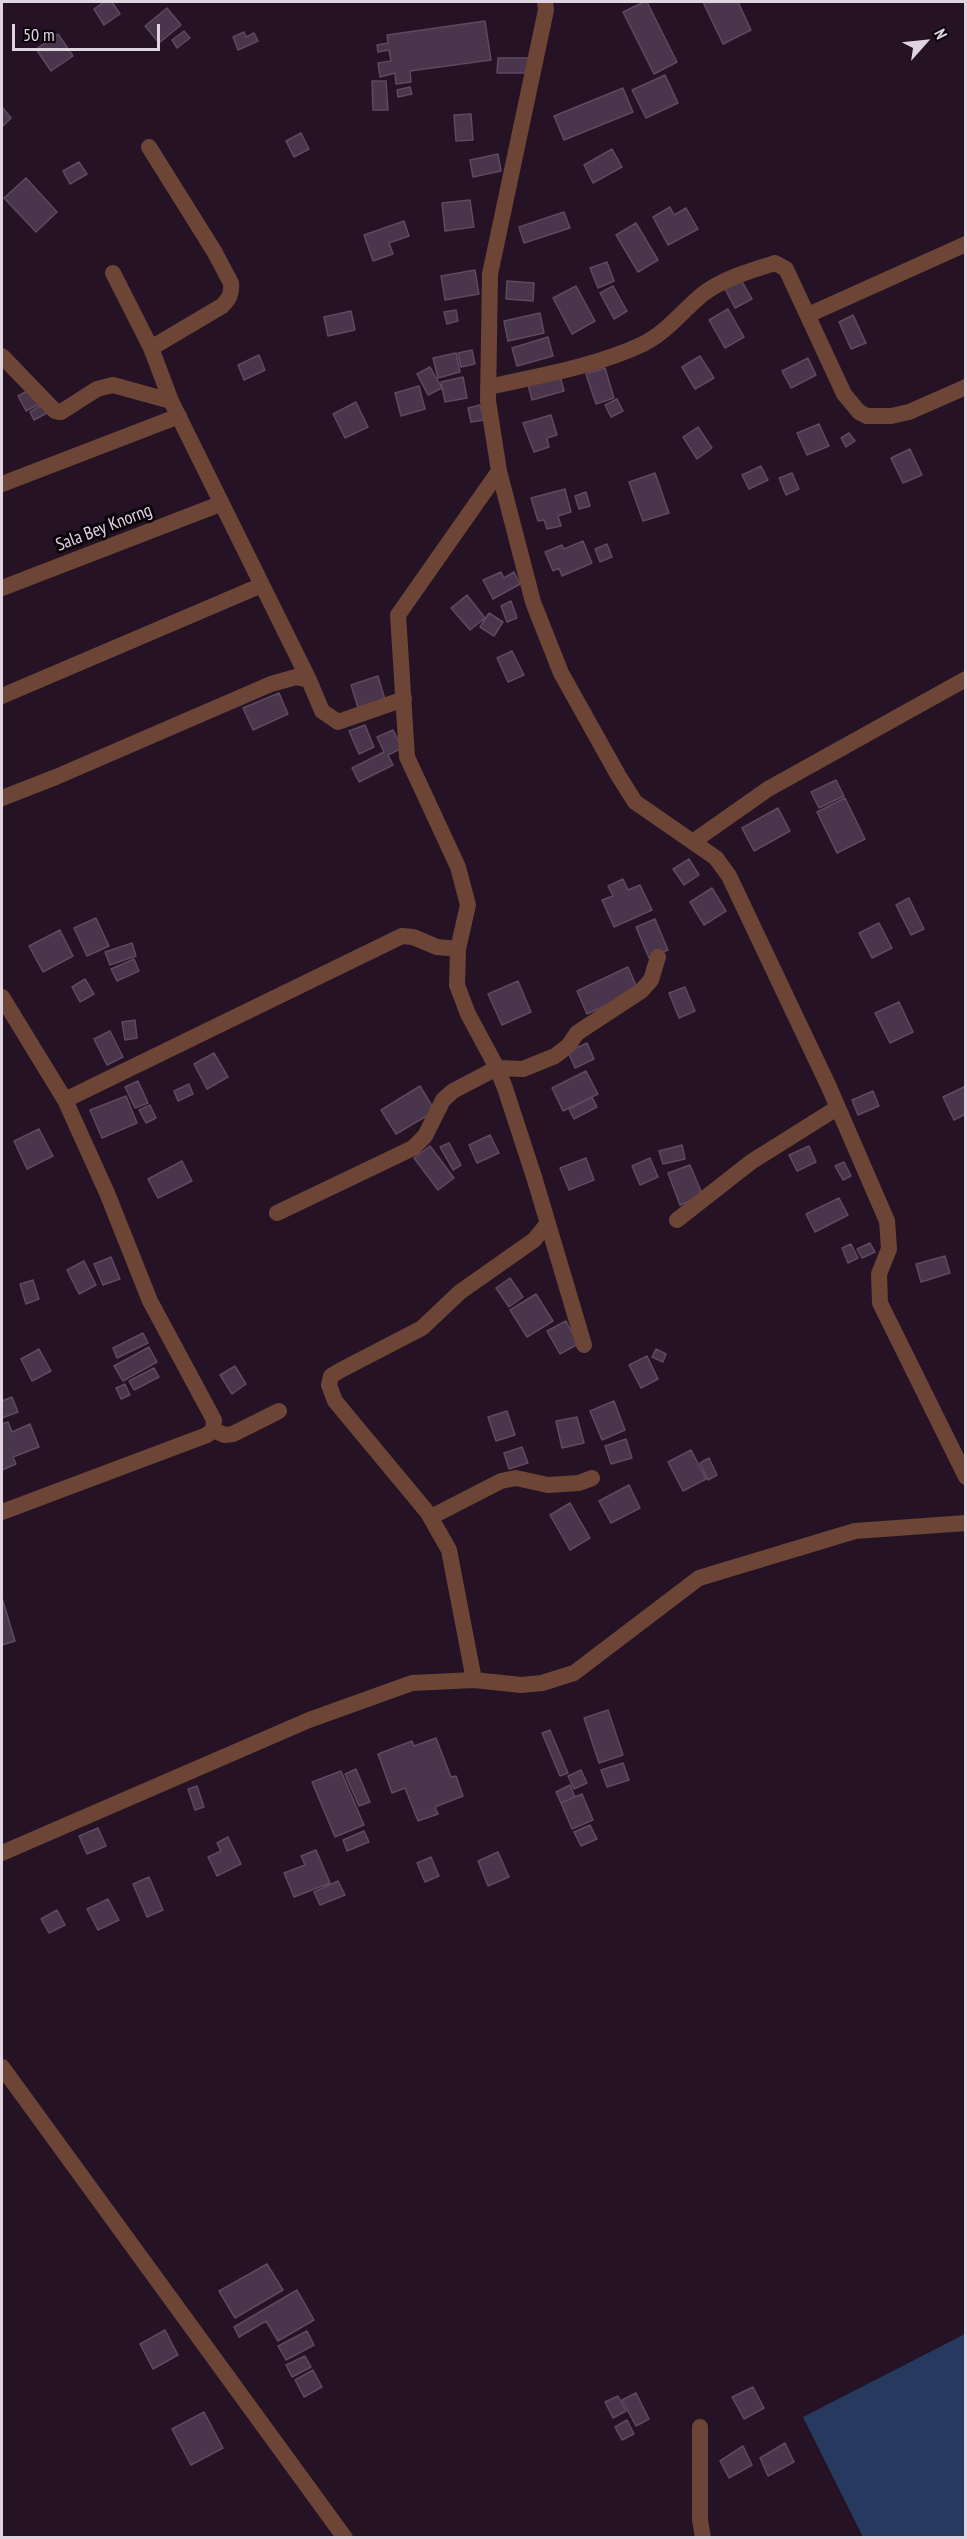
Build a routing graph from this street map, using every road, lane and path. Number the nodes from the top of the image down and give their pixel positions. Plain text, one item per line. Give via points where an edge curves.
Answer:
1 (545, 2) edge
2 (149, 147) dead end
3 (966, 244) edge
4 (113, 273) dead end
5 (808, 315) junction
6 (151, 348) junction
7 (2, 356) edge
8 (488, 387) junction
9 (966, 387) edge
10 (171, 401) junction
11 (179, 416) junction
12 (499, 471) junction
13 (2, 484) edge
14 (220, 504) junction
15 (262, 585) junction
16 (2, 588) edge
17 (966, 679) edge
18 (309, 680) junction
19 (2, 696) edge
20 (404, 699) junction
21 (2, 798) edge
22 (694, 841) junction
23 (458, 949) junction
24 (658, 957) dead end
25 (2, 997) edge
26 (497, 1068) junction
27 (64, 1100) junction
28 (837, 1108) junction
29 (277, 1214) dead end
30 (677, 1220) dead end
31 (548, 1223) junction
32 (584, 1345) dead end
33 (279, 1411) dead end
34 (213, 1430) junction
35 (966, 1477) edge
36 (592, 1478) dead end
37 (2, 1512) edge
38 (431, 1517) junction
39 (966, 1523) edge
40 (474, 1680) junction
41 (2, 1853) edge
42 (2, 2067) edge
43 (700, 2427) dead end
44 (345, 2538) edge
45 (703, 2538) edge

1 - 8 street via 490,274
2 - 6 street via 214,251 232,289 222,306
3 - 5 street
4 - 6 street
5 - 8 street via 786,269 775,263 704,293 645,343 579,365
5 - 9 street via 844,394 867,416 909,412
6 - 10 street
7 - 10 street via 55,411 61,412 113,385
8 - 12 street
10 - 11 street
11 - 13 street
11 - 14 street
12 - 20 street via 399,615
12 - 22 street via 533,602 561,673 635,802
14 - 15 street
14 - 16 street, Sala Bey Knorng
15 - 18 street
15 - 19 street
17 - 22 street via 768,789
18 - 20 street via 322,711 338,722
18 - 21 street via 296,677 271,684
20 - 23 street via 407,757 458,867 468,905
22 - 28 street via 716,858 729,876
23 - 26 street via 457,986
23 - 27 street via 402,936
24 - 26 street via 651,980 641,991 584,1027 555,1056 523,1069
25 - 27 street
26 - 29 street via 443,1100 425,1136 413,1148
26 - 31 street
27 - 34 street via 107,1192 150,1301 214,1420
28 - 30 street via 751,1162
28 - 35 street via 887,1221 889,1250 879,1274 880,1303
31 - 32 street
31 - 38 street via 534,1240 460,1292 422,1328 331,1376 329,1385 335,1401
33 - 34 street via 233,1434
34 - 37 street
36 - 38 street via 548,1485 516,1478 501,1481
38 - 40 street via 448,1550
39 - 40 street via 855,1532 699,1578 574,1673 521,1685
40 - 41 street via 412,1683 309,1720
42 - 44 street
43 - 45 street

